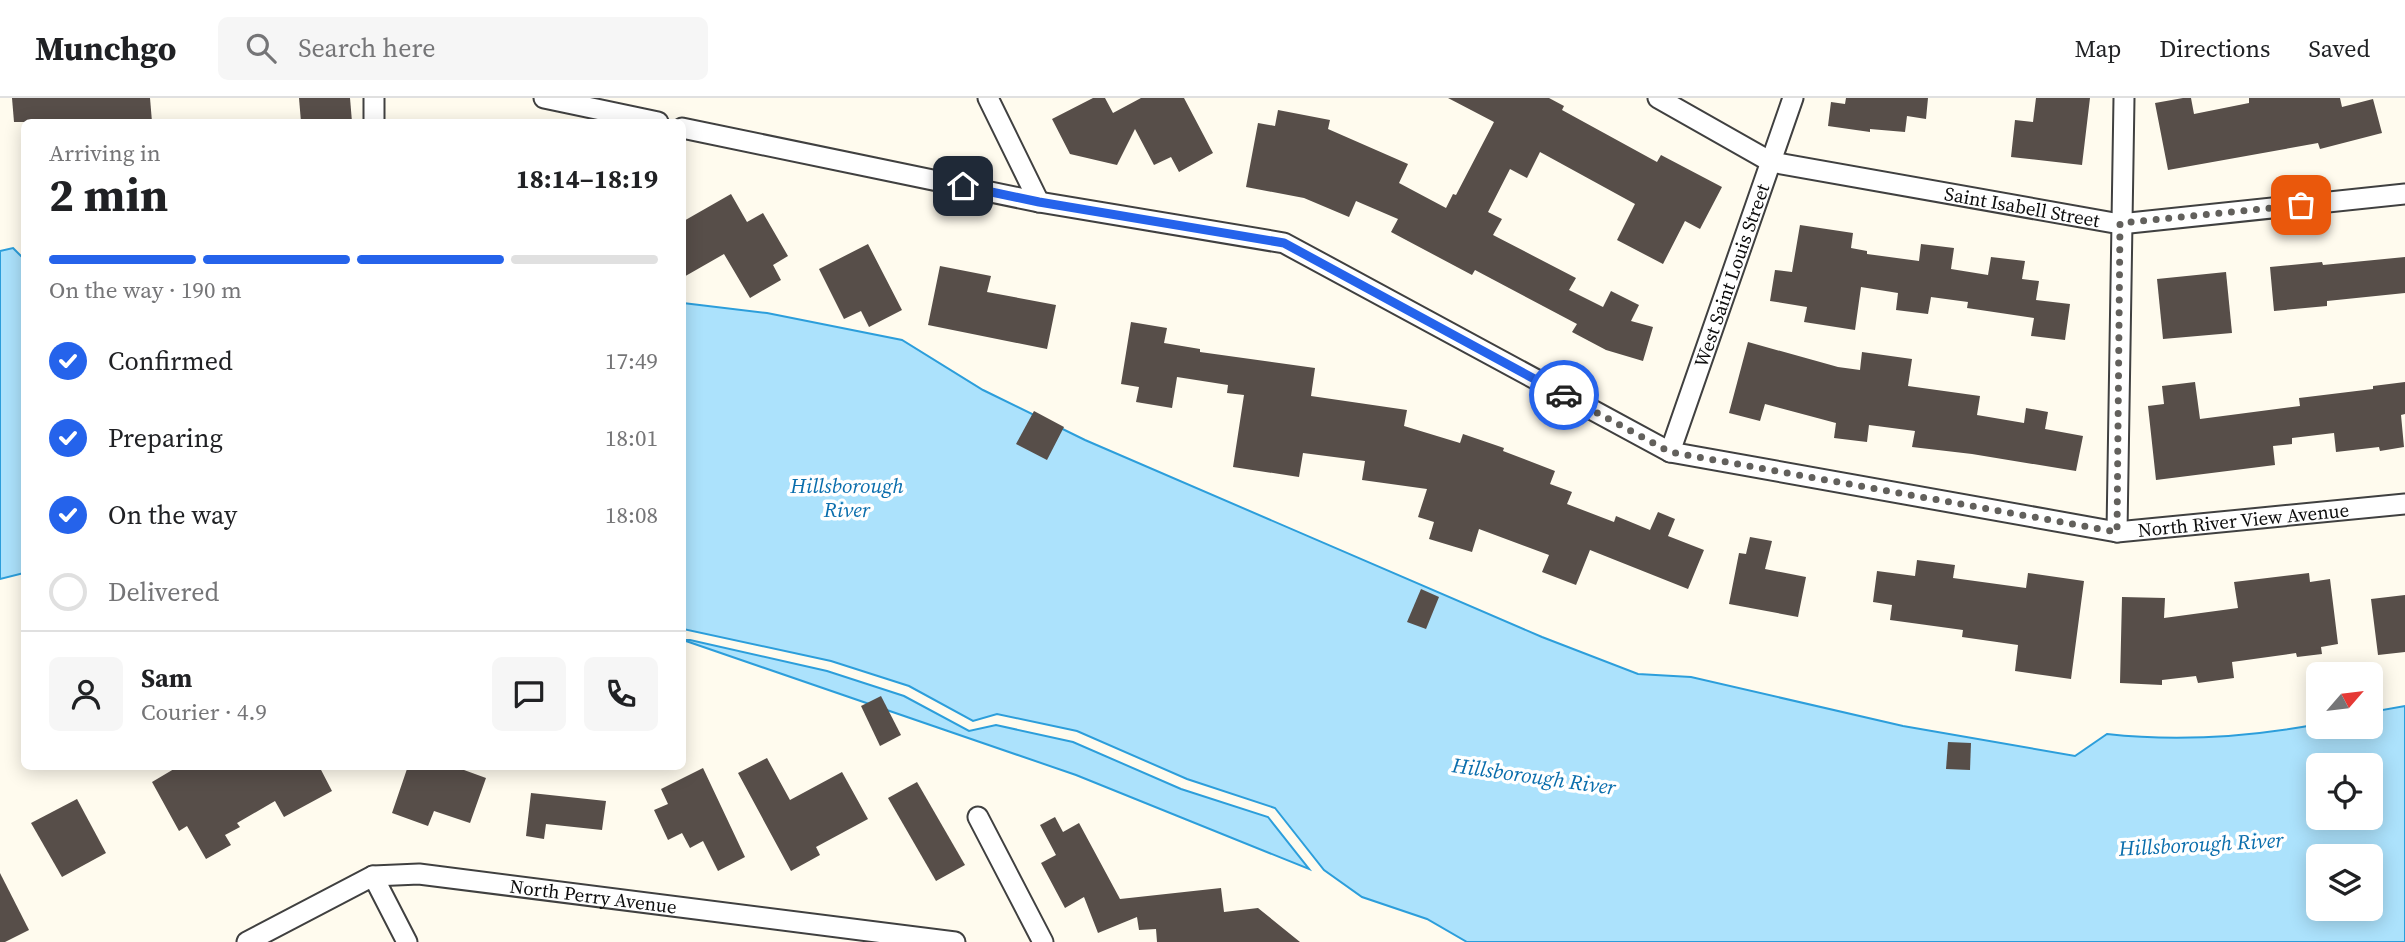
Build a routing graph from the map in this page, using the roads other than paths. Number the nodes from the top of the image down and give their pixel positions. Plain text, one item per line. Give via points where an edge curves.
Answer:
1 (374, 98) edge
2 (544, 98) edge
3 (988, 98) edge
4 (1658, 98) edge
5 (1793, 98) edge
6 (2124, 98) edge
7 (591, 104) edge
8 (374, 119) edge
9 (647, 119) edge
10 (686, 129) edge
11 (1771, 162) junction
12 (2405, 194) edge
13 (1039, 202) junction
14 (2120, 223) junction
15 (1670, 452) junction
16 (2405, 504) edge
17 (2117, 532) junction
18 (978, 817) dead end
19 (373, 876) junction
20 (247, 942) edge
21 (407, 942) edge
22 (956, 942) edge
23 (1043, 942) edge

1 - 8 street
2 - 7 street
3 - 13 street
4 - 11 street, Saint Isabell Street
5 - 11 street, West Saint Louis Street
6 - 14 street
7 - 9 street
10 - 13 street, North River View Avenue
11 - 14 street, Saint Isabell Street
11 - 15 street, West Saint Louis Street
12 - 14 street, Saint Isabell Street
13 - 15 street, North River View Avenue via 1284,243
14 - 17 street
15 - 17 street, North River View Avenue
16 - 17 street, North River View Avenue
18 - 23 street
19 - 20 street, North Perry Avenue
19 - 21 street
19 - 22 street, North Perry Avenue via 419,874

